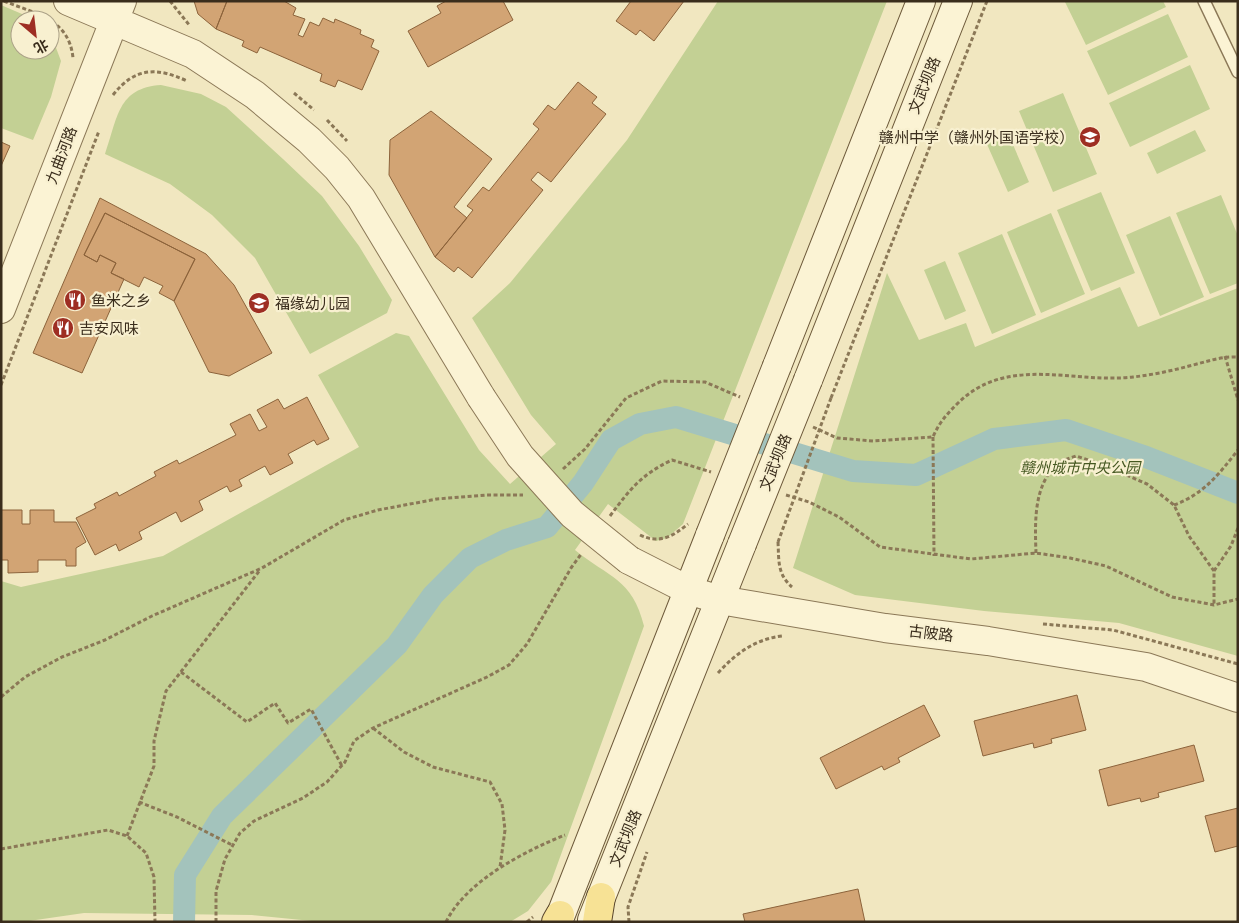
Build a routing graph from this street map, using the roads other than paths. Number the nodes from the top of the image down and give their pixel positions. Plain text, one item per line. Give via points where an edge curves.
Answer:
1 (68, 1) edge
2 (921, 1) edge
3 (958, 1) edge
4 (1204, 1) edge
5 (118, 10) edge
6 (1238, 72) edge
7 (1, 309) edge
8 (688, 590) junction
9 (720, 600) junction
10 (1238, 698) edge
11 (599, 909) edge
12 (553, 918) edge
13 (591, 922) edge

1 - 5 main road, 古陂路
2 - 8 main road, bridge via 777,366 700,529
3 - 9 main road, 文武坝路, bridge
4 - 6 lane
5 - 7 main road, 九曲河路
5 - 8 main road, 古陂路, bridge via 230,78 284,117 338,168 361,198 520,456 572,514 629,560
8 - 9 main road, 古陂路
8 - 12 main road
9 - 10 main road, 古陂路 via 1146,667
9 - 11 main road, 文武坝路
11 - 13 main road, 文武坝路

